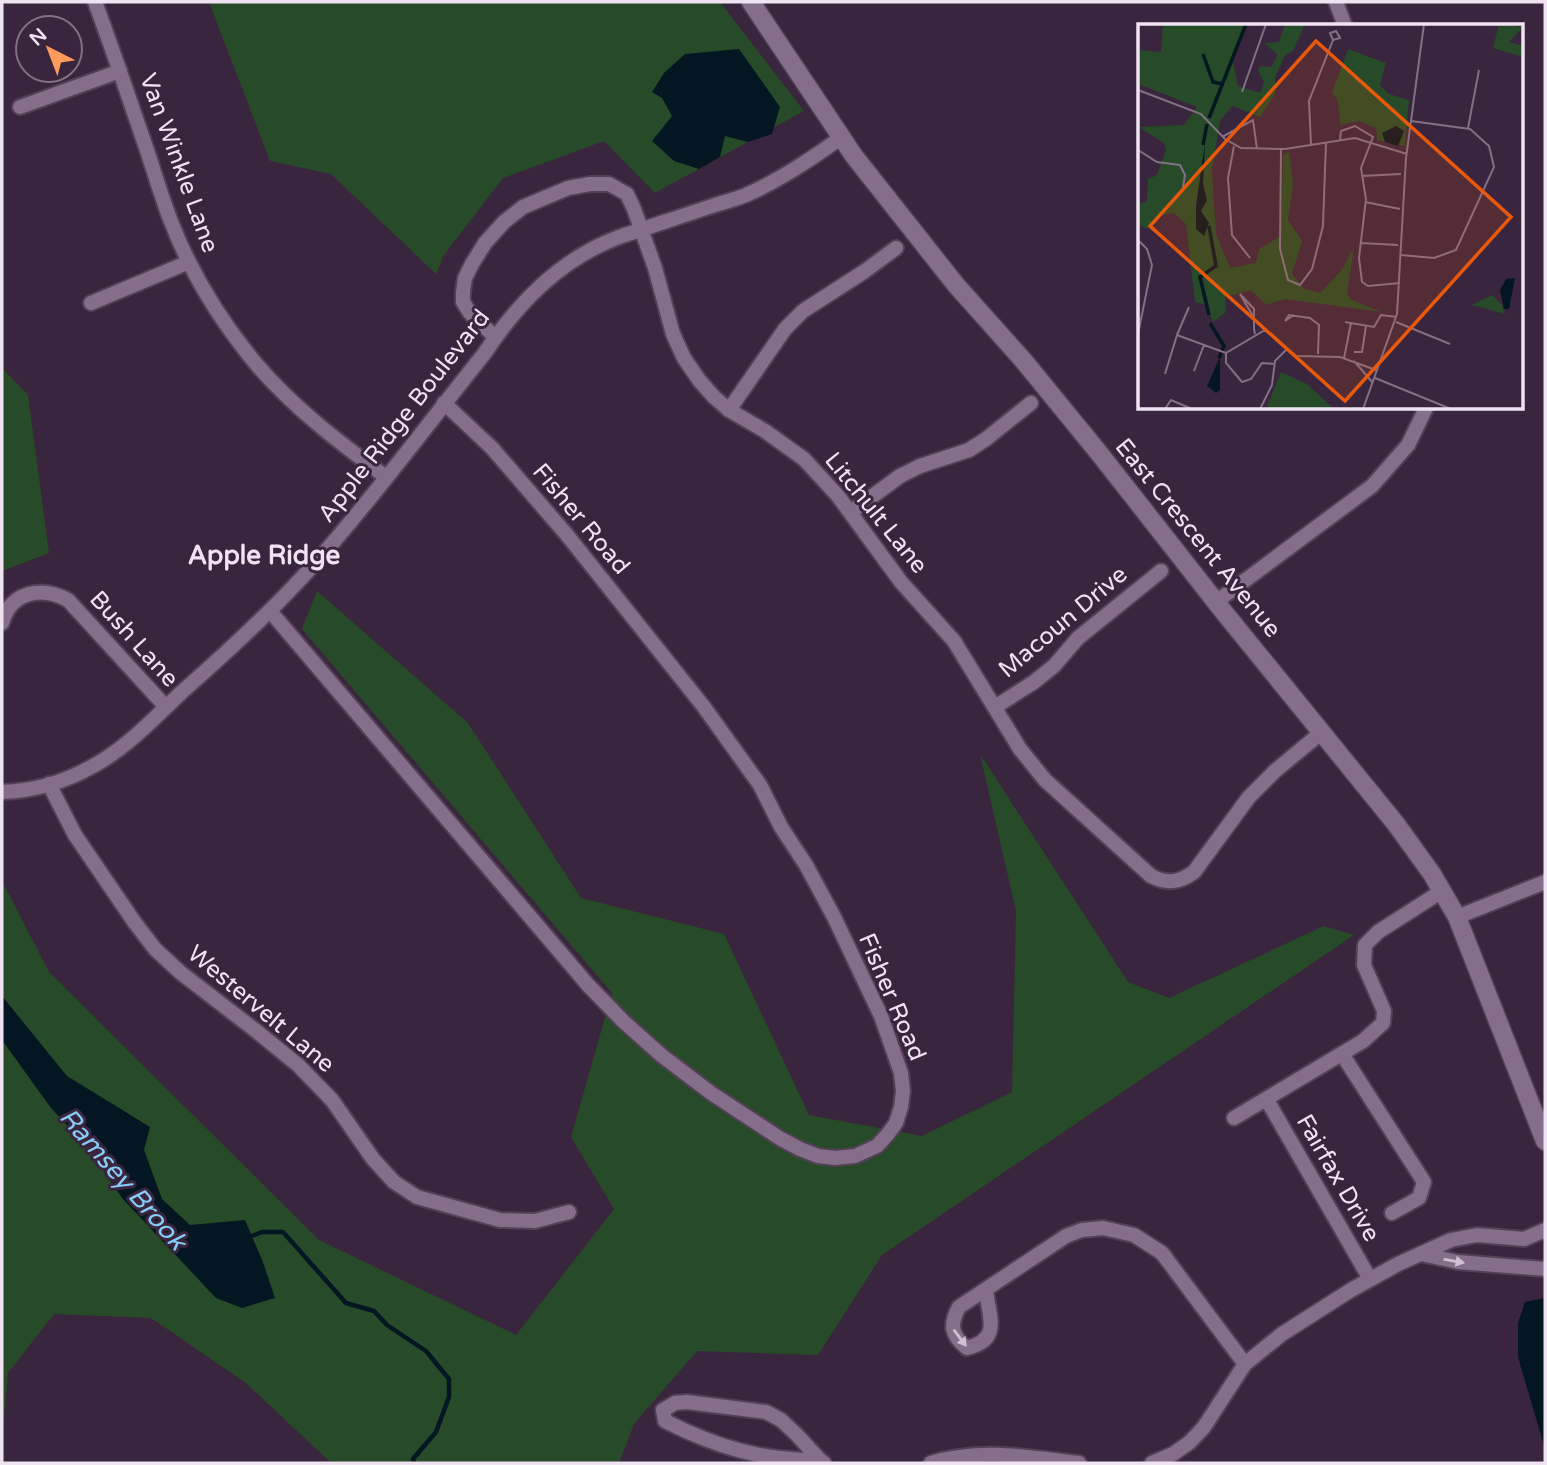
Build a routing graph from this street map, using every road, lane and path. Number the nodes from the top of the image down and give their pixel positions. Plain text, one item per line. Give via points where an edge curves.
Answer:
1 (94, 2) edge
2 (751, 2) edge
3 (1336, 2) edge
4 (1344, 24) edge
5 (120, 71) junction
6 (20, 107) dead end
7 (842, 137) junction
8 (642, 230) junction
9 (896, 248) dead end
10 (189, 262) junction
11 (90, 303) dead end
12 (495, 337) junction
13 (444, 403) junction
14 (1031, 403) dead end
15 (729, 410) junction
16 (1425, 410) edge
17 (386, 477) junction
18 (852, 512) junction
19 (1161, 571) dead end
20 (1216, 602) junction
21 (270, 611) junction
22 (2, 623) edge
23 (166, 707) junction
24 (995, 707) junction
25 (1322, 732) junction
26 (49, 784) junction
27 (2, 792) edge
28 (1545, 882) edge
29 (1442, 891) junction
30 (1457, 917) junction
31 (1342, 1054) junction
32 (1267, 1100) junction
33 (1234, 1118) dead end
34 (1545, 1141) edge
35 (569, 1212) dead end
36 (1392, 1213) dead end
37 (1545, 1230) edge
38 (1524, 1239) junction
39 (1545, 1243) edge
40 (1421, 1254) junction
41 (1545, 1269) edge
42 (1370, 1279) junction
43 (986, 1289) dead end
44 (1245, 1364) junction
45 (822, 1461) edge
46 (931, 1463) edge
47 (1079, 1463) edge
48 (1152, 1463) edge

1 - 5 street, Van Winkle Lane
2 - 7 street, East Crescent Avenue
3 - 4 street
5 - 6 street
5 - 10 street, Van Winkle Lane
7 - 8 street, Apple Ridge Boulevard via 743,196
7 - 20 street, East Crescent Avenue via 956,285 1031,370
8 - 12 street, Apple Ridge Boulevard via 582,254 554,272
8 - 12 street, Litchult Lane via 627,194 609,184 568,188 523,207 485,243 465,278 463,302
8 - 15 street, Litchult Lane via 684,358
9 - 15 street via 803,311 785,329
10 - 11 street
10 - 17 street, Van Winkle Lane via 229,328 262,370 321,429
12 - 13 street, Apple Ridge Boulevard
13 - 17 street, Apple Ridge Boulevard
13 - 21 street, Fisher Road via 492,448 567,535 760,785 812,875 881,1016 903,1091 888,1134 877,1146 855,1156 818,1156 781,1139 661,1055 588,985
14 - 18 street via 969,450 900,476
15 - 18 street, Litchult Lane via 804,459
16 - 20 street via 1408,444 1373,486
17 - 21 street, Apple Ridge Boulevard
18 - 24 street, Litchult Lane via 901,582 954,641
19 - 24 street, Macoun Drive via 1078,638 1054,666
20 - 25 street, East Crescent Avenue
21 - 23 street, Apple Ridge Boulevard
22 - 23 street, Bush Lane via 10,607 31,593 68,600
23 - 26 street, Apple Ridge Boulevard via 120,748
24 - 25 street, Litchult Lane via 1045,780 1151,876 1174,882 1194,872 1249,797
25 - 29 street, East Crescent Avenue via 1396,824
26 - 27 street, Apple Ridge Boulevard
26 - 35 street, Westervelt Lane via 75,835 155,949 298,1065 332,1100 394,1182 417,1196 500,1220 535,1221
28 - 30 street
29 - 30 street, East Crescent Avenue
29 - 31 street, Fairfax Drive via 1364,945 1364,965 1384,1011 1383,1023
30 - 34 street, East Crescent Avenue
31 - 32 street, Fairfax Drive
31 - 36 street via 1424,1182 1419,1198
32 - 33 street, Fairfax Drive
32 - 42 street, Fairfax Drive
37 - 38 street
38 - 39 street
38 - 40 street via 1478,1235 1451,1240
40 -> 41 street
40 - 42 street
42 - 44 street
43 - 44 street via 1082,1230 1103,1228 1134,1235 1162,1253
44 - 48 street via 1190,1442
45 - 45 street via 797,1434 766,1412 687,1402 663,1410 665,1421 696,1437 751,1455
46 - 47 street via 978,1454

